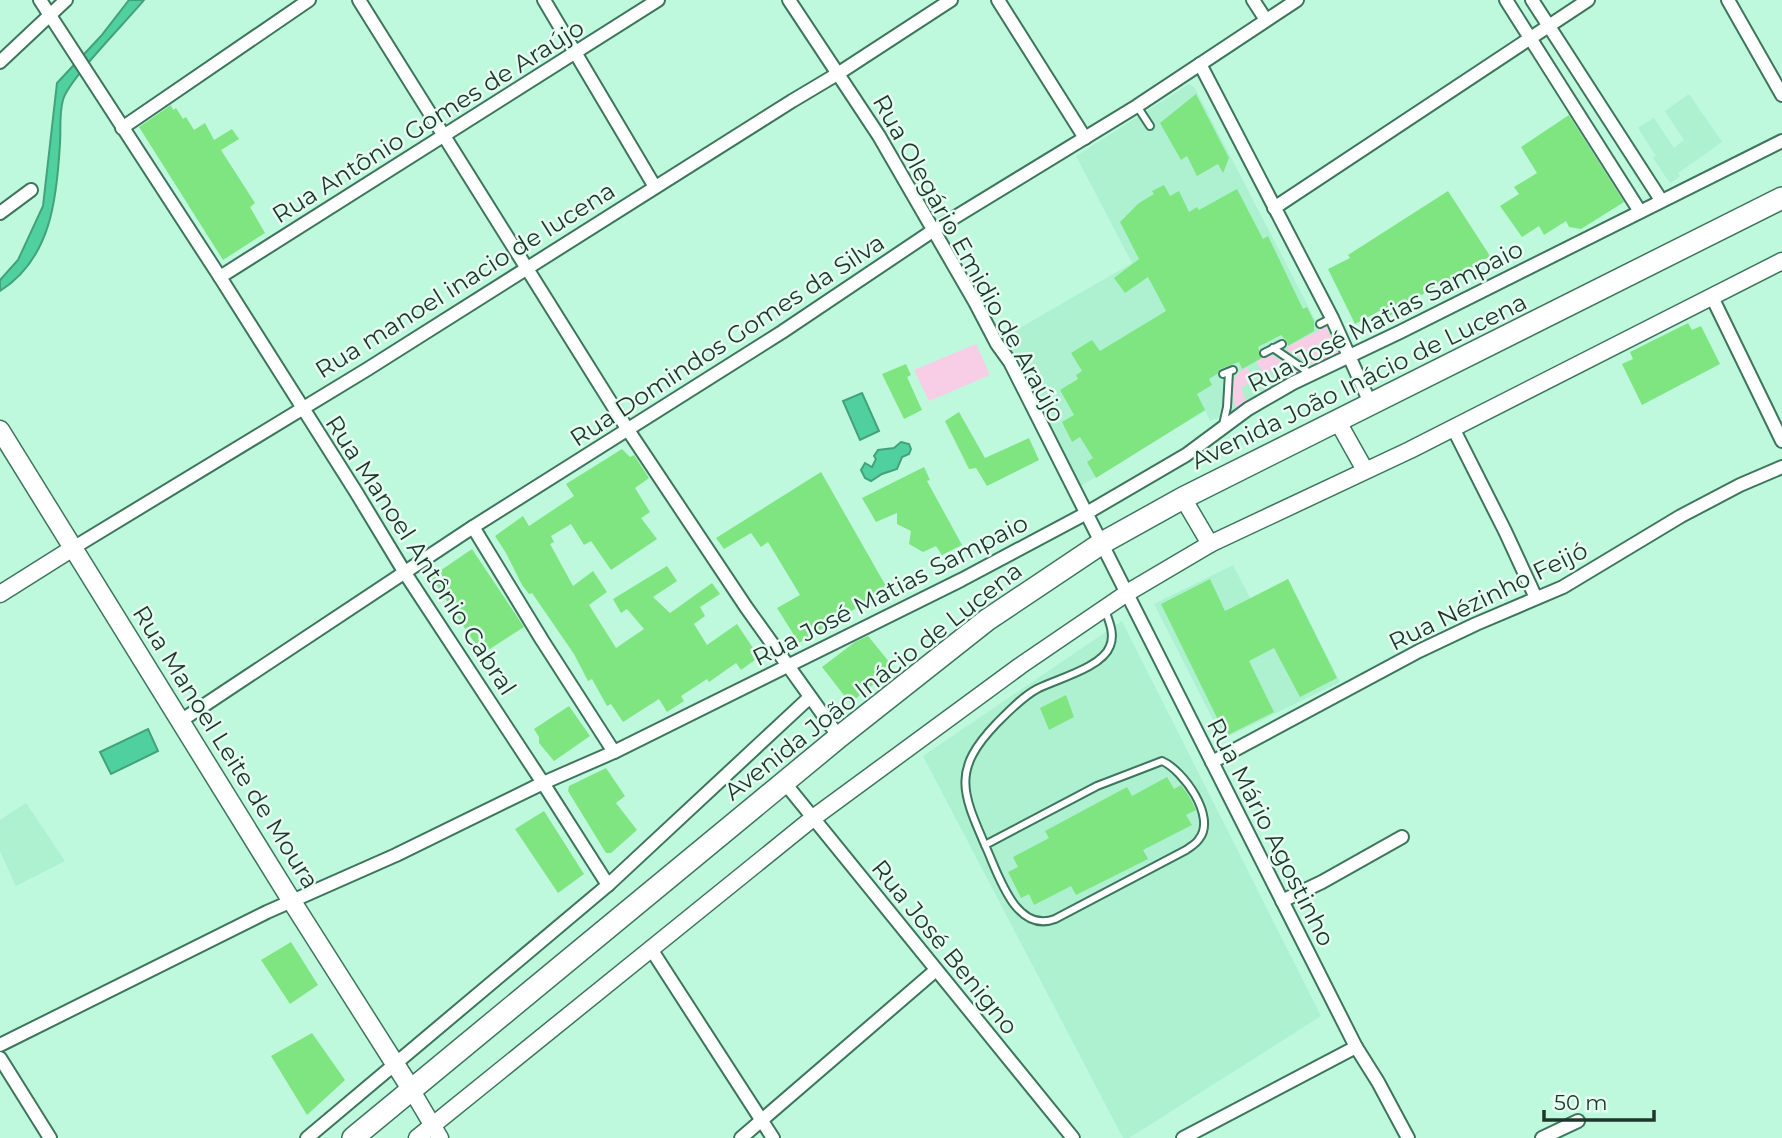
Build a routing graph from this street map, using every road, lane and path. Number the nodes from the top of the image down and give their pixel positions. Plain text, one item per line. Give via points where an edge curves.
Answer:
1 (40, 0) edge
2 (66, 0) edge
3 (309, 0) edge
4 (359, 0) edge
5 (544, 0) edge
6 (657, 0) edge
7 (789, 0) edge
8 (951, 0) edge
9 (998, 0) edge
10 (1253, 0) edge
11 (1297, 0) edge
12 (1506, 0) edge
13 (1532, 0) edge
14 (1588, 0) edge
15 (1728, 0) edge
16 (50, 15) junction
17 (1266, 20) junction
18 (1549, 26) junction
19 (1530, 39) junction
20 (576, 53) junction
21 (0, 62) edge
22 (1200, 64) junction
23 (839, 74) junction
24 (1782, 95) edge
25 (1137, 106) junction
26 (1150, 126) dead end
27 (122, 128) junction
28 (443, 137) junction
29 (1085, 138) junction
30 (1782, 141) edge
31 (655, 187) junction
32 (31, 190) dead end
33 (1782, 198) edge
34 (1661, 200) junction
35 (1275, 208) junction
36 (1639, 210) junction
37 (0, 213) edge
38 (934, 230) junction
39 (1782, 261) edge
40 (527, 269) junction
41 (220, 277) junction
42 (1712, 297) junction
43 (1332, 317) junction
44 (1320, 324) dead end
45 (1282, 344) dead end
46 (1273, 348) junction
47 (1264, 353) dead end
48 (1350, 355) junction
49 (1228, 372) dead end
50 (1311, 374) junction
51 (1371, 405) junction
52 (303, 409) junction
53 (1338, 422) junction
54 (1453, 428) junction
55 (0, 429) edge
56 (628, 429) junction
57 (1222, 429) junction
58 (1782, 441) edge
59 (1782, 467) edge
60 (1365, 470) junction
61 (1183, 498) junction
62 (1086, 514) junction
63 (472, 527) junction
64 (1102, 543) junction
65 (1210, 544) junction
66 (73, 548) junction
67 (404, 573) junction
68 (1127, 593) junction
69 (0, 594) edge
70 (1536, 598) junction
71 (1104, 608) junction
72 (789, 667) junction
73 (810, 697) junction
74 (182, 720) junction
75 (839, 737) junction
76 (614, 752) junction
77 (1212, 762) junction
78 (784, 782) junction
79 (543, 783) junction
80 (813, 818) junction
81 (1402, 837) dead end
82 (985, 845) junction
83 (608, 885) junction
84 (291, 900) junction
85 (1282, 901) junction
86 (651, 950) junction
87 (936, 970) junction
88 (0, 1045) edge
89 (1356, 1047) junction
90 (0, 1058) edge
91 (396, 1064) junction
92 (411, 1089) junction
93 (762, 1121) junction
94 (1578, 1121) dead end
95 (436, 1132) edge
96 (50, 1138) edge
97 (307, 1138) edge
98 (353, 1138) edge
99 (417, 1138) edge
100 (741, 1138) edge
101 (773, 1138) edge
102 (1073, 1138) edge
103 (1183, 1138) edge
104 (1408, 1138) edge
105 (1542, 1138) edge

1 - 16 street, Rua Manoel Antônio Cabral
2 - 16 street
3 - 27 street
4 - 28 street
5 - 20 street
6 - 20 street, Rua Antônio Gomes de Araújo
7 - 23 street, Rua Olegário Emidio de Araújo
8 - 23 street, Rua manoel inacio de lucena
9 - 29 street
10 - 17 street
11 - 17 street, Rua Domindos Gomes da Silva
12 - 19 street
13 - 18 street
14 - 18 street
15 - 24 street
16 - 21 street
16 - 27 street, Rua Manoel Antônio Cabral
17 - 22 street, Rua Domindos Gomes da Silva
18 - 19 street
18 - 34 street
19 - 35 street
19 - 36 street
20 - 28 street, Rua Antônio Gomes de Araújo
20 - 31 street
22 - 25 street, Rua Domindos Gomes da Silva
22 - 35 street
23 - 31 street, Rua manoel inacio de lucena
23 - 38 street, Rua Olegário Emidio de Araújo
25 - 26 lane
25 - 29 street, Rua Domindos Gomes da Silva
27 - 41 street, Rua Manoel Antônio Cabral
28 - 40 street
28 - 41 street, Rua Antônio Gomes de Araújo
29 - 38 street, Rua Domindos Gomes da Silva
30 - 34 street, Rua José Matias Sampaio
31 - 40 street, Rua manoel inacio de lucena
32 - 37 street
33 - 51 highway, Avenida João Inácio de Lucena
34 - 36 street, Rua José Matias Sampaio
35 - 43 street
36 - 48 street, Rua José Matias Sampaio
38 - 56 street, Rua Domindos Gomes da Silva
38 - 62 street, Rua Olegário Emidio de Araújo via 996,344 1014,359
39 - 42 street
40 - 52 street, Rua manoel inacio de lucena
40 - 56 street
41 - 52 street, Rua Manoel Antônio Cabral
42 - 54 street
42 - 58 street
43 - 44 lane
43 - 48 street
45 - 46 lane
46 - 47 lane
46 - 50 lane
48 - 50 street, Rua José Matias Sampaio
48 - 51 street
49 - 57 lane
50 - 57 street, Rua José Matias Sampaio via 1258,402
51 - 53 highway, Avenida João Inácio de Lucena
52 - 66 street, Rua manoel inacio de lucena
52 - 67 street, Rua Manoel Antônio Cabral
53 - 60 street
53 - 61 highway, Avenida João Inácio de Lucena
54 - 60 street
54 - 70 street
55 - 66 main road, Rua Manoel Leite de Moura
56 - 63 street, Rua Domindos Gomes da Silva
56 - 72 street
57 - 62 street, Rua José Matias Sampaio
59 - 70 street, Rua Nézinho Feijó via 1740,485 1588,574
60 - 65 street
61 - 64 highway, Avenida João Inácio de Lucena
61 - 65 street
62 - 64 street, Rua Olegário Emidio de Araújo
62 - 72 street, Rua José Matias Sampaio
63 - 67 street, Rua Domindos Gomes da Silva
63 - 76 street
64 - 68 street, Rua Mário Agostinho
64 - 75 highway, Avenida João Inácio de Lucena via 987,620
65 - 68 street
66 - 69 street, Rua manoel inacio de lucena
66 - 74 main road, Rua Manoel Leite de Moura
67 - 74 street, Rua Domindos Gomes da Silva
67 - 79 street, Rua Manoel Antônio Cabral
68 - 71 street
68 - 77 street, Rua Mário Agostinho
70 - 77 street, Rua Nézinho Feijó via 1419,651
71 - 80 street
71 - 82 lane via 1112,635 1107,652 1080,671 1035,690 976,747 965,775 965,794
72 - 73 street
72 - 76 street, Rua José Matias Sampaio
73 - 75 street
73 - 83 street
74 - 84 main road, Rua Manoel Leite de Moura
75 - 78 highway, Avenida João Inácio de Lucena
76 - 79 street, Rua José Matias Sampaio
77 - 85 street, Rua Mário Agostinho
78 - 80 street, Rua José Benigno
78 - 92 highway, Avenida João Inácio de Lucena
79 - 83 street, Rua Manoel Antônio Cabral
79 - 84 street, Rua José Matias Sampaio
80 - 86 street
80 - 87 street, Rua José Benigno
81 - 85 street
82 - 82 lane via 1097,786 1162,761 1189,786 1205,823 1199,840 1186,850 1045,923 1016,908
83 - 91 street
84 - 88 street, Rua José Matias Sampaio
84 - 91 main road, Rua Manoel Leite de Moura
85 - 89 street, Rua Mário Agostinho
86 - 93 street
86 - 95 street
87 - 93 street
87 - 102 street, Rua José Benigno
89 - 103 street
89 - 104 street, Rua Mário Agostinho
90 - 96 street
91 - 92 main road, Rua Manoel Leite de Moura
91 - 97 street
92 - 95 street
92 - 98 highway, Avenida João Inácio de Lucena
93 - 100 street
93 - 101 street
94 - 105 street
95 - 99 street

